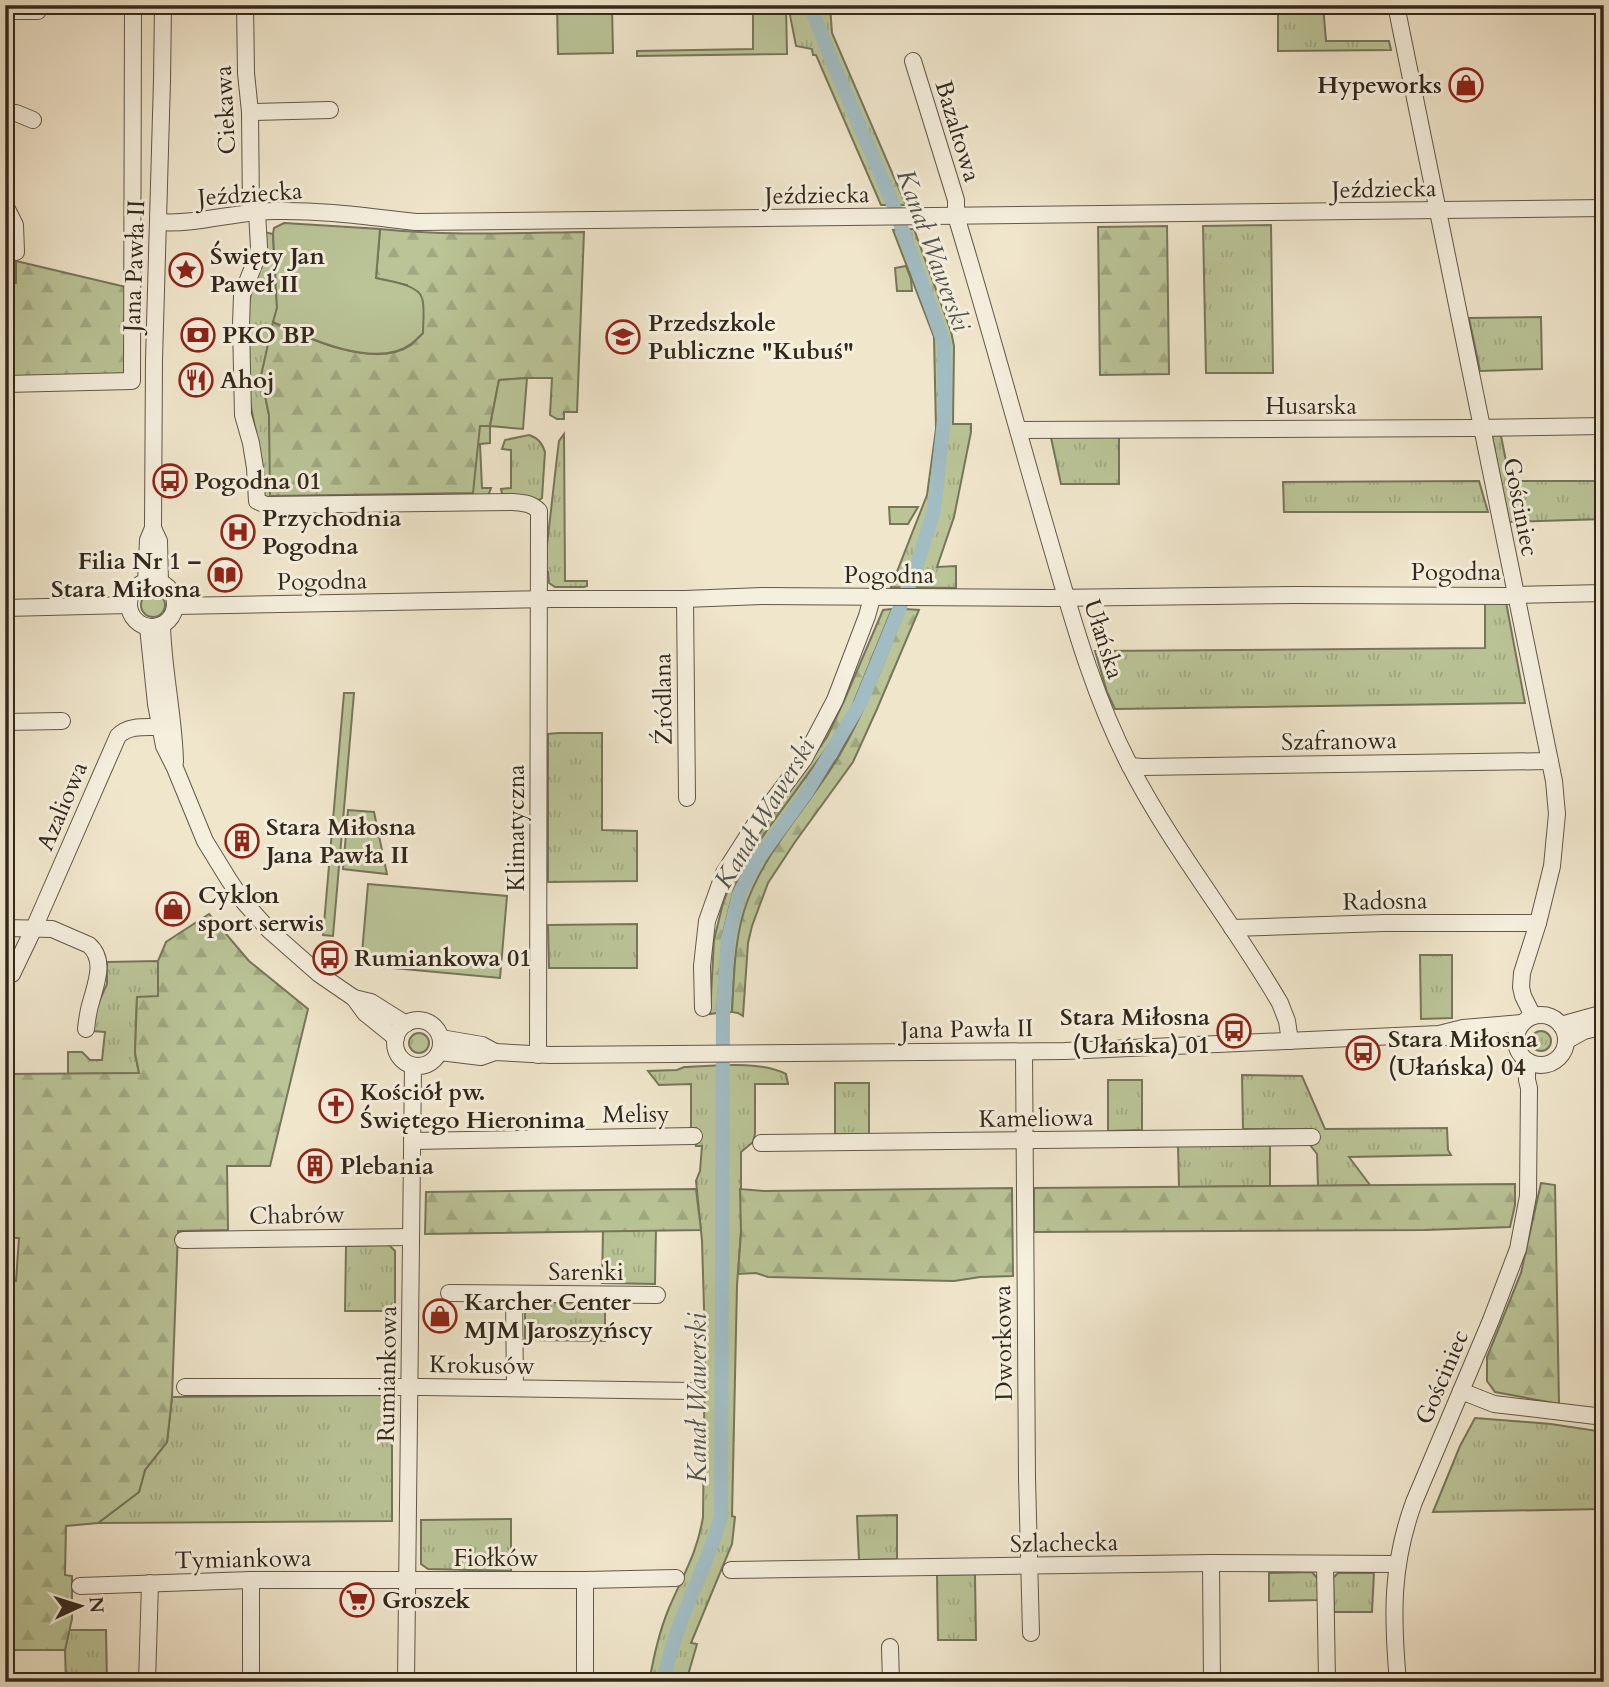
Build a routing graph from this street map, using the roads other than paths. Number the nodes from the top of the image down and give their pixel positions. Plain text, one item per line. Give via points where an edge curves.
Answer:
1 (133, 5) edge
2 (163, 5) edge
3 (245, 5) edge
4 (1396, 5) edge
5 (5, 11) edge
6 (38, 11) dead end
7 (913, 61) dead end
8 (132, 80) junction
9 (162, 80) junction
10 (330, 110) dead end
11 (250, 112) junction
12 (5, 113) edge
13 (33, 120) dead end
14 (5, 205) edge
15 (1604, 208) edge
16 (1437, 211) junction
17 (254, 212) junction
18 (956, 216) junction
19 (159, 222) junction
20 (16, 252) dead end
21 (5, 384) edge
22 (1604, 426) edge
23 (1482, 428) junction
24 (1018, 430) junction
25 (153, 582) junction
26 (1604, 593) edge
27 (1515, 595) junction
28 (1066, 597) junction
29 (872, 598) junction
30 (685, 599) junction
31 (538, 600) junction
32 (129, 605) junction
33 (175, 606) junction
34 (5, 608) edge
35 (155, 626) junction
36 (62, 721) dead end
37 (5, 722) edge
38 (160, 727) junction
39 (1550, 761) junction
40 (1130, 765) junction
41 (175, 768) junction
42 (687, 799) dead end
43 (1538, 923) junction
44 (5, 928) edge
45 (34, 928) junction
46 (1232, 928) junction
47 (12, 974) dead end
48 (354, 998) junction
49 (703, 1008) dead end
50 (1604, 1013) edge
51 (1528, 1020) junction
52 (407, 1024) junction
53 (1561, 1024) junction
54 (1604, 1026) edge
55 (86, 1030) dead end
56 (1439, 1034) junction
57 (396, 1038) junction
58 (1290, 1041) junction
59 (1566, 1041) junction
60 (1517, 1042) junction
61 (440, 1045) junction
62 (1024, 1052) junction
63 (538, 1055) junction
64 (1534, 1063) junction
65 (413, 1066) junction
66 (694, 1136) dead end
67 (1312, 1137) dead end
68 (412, 1141) junction
69 (1024, 1141) junction
70 (761, 1143) dead end
71 (411, 1237) junction
72 (183, 1240) dead end
73 (449, 1293) dead end
74 (514, 1294) junction
75 (657, 1295) dead end
76 (186, 1387) dead end
77 (410, 1387) junction
78 (514, 1388) junction
79 (693, 1391) dead end
80 (1461, 1391) junction
81 (1604, 1417) edge
82 (1211, 1563) junction
83 (1325, 1564) junction
84 (1397, 1564) junction
85 (1029, 1567) junction
86 (731, 1570) dead end
87 (676, 1578) dead end
88 (251, 1580) junction
89 (407, 1580) junction
90 (585, 1580) junction
91 (150, 1583) junction
92 (80, 1586) dead end
93 (1031, 1633) dead end
94 (890, 1647) dead end
95 (147, 1682) edge
96 (251, 1682) edge
97 (406, 1682) edge
98 (585, 1682) edge
99 (891, 1682) edge
100 (1212, 1682) edge
101 (1327, 1682) edge
102 (1398, 1682) edge

1 - 8 street
2 - 9 street, Jana Pawła II
3 - 11 street, Ciekawa
4 - 16 street, Gościniec
5 - 6 street
7 - 18 street, Bazaltowa via 956,200
8 - 9 street
8 - 21 street via 132,381
9 - 19 street, Jana Pawła II
10 - 11 street
11 - 17 street, Ciekawa
12 - 13 street
14 - 20 street via 15,225
15 - 16 street, Jeździecka
16 - 18 street, Jeździecka
16 - 23 street, Gościniec
17 - 18 street, Jeździecka via 416,222
17 - 19 street, Jeździecka
17 - 31 street, Ciekawa via 259,247 242,295 241,325 243,415 257,500 266,506 533,505 539,511
18 - 24 street, Ułańska
19 - 25 street, Jana Pawła II via 153,528 148,540
22 - 23 street, Husarska
23 - 24 street, Husarska
23 - 27 street, Gościniec
24 - 28 street, Ułańska
25 - 32 street via 140,584
25 - 33 street via 172,591
26 - 27 street, Pogodna
27 - 28 street, Pogodna
27 - 39 street, Gościniec
28 - 29 street, Pogodna
28 - 40 street, Ułańska via 1101,701
29 - 30 street, Pogodna
29 - 49 street via 835,700 804,759 724,873 707,921
30 - 31 street, Pogodna
30 - 42 street, Źródlana
31 - 33 street, Pogodna
31 - 63 street, Klimatyczna
32 - 34 street
32 - 35 street via 136,621
33 - 35 street via 171,617
35 - 38 street
35 - 41 street via 163,646
36 - 37 street
38 - 41 street
38 - 45 street, Azaliowa via 120,732
39 - 40 street, Szafranowa
39 - 43 street, Gościniec via 1556,832
40 - 46 street, Ułańska
41 - 48 street via 205,841 244,902 293,953
43 - 46 street, Radosna
43 - 51 street, Gościniec via 1521,987
44 - 45 street
45 - 47 street, Azaliowa
45 - 55 street via 52,929 89,945 98,956
46 - 58 street, Ułańska via 1280,1003
48 - 52 street via 371,1002
48 - 57 street
50 - 53 street
51 - 53 street via 1545,1015
51 - 56 street, Jana Pawła II
51 - 60 street via 1518,1031
52 - 57 street
52 - 61 street via 428,1022 439,1031
53 - 59 street
54 - 59 street
56 - 58 street, Jana Pawła II
56 - 60 street, Jana Pawła II via 1458,1040
57 - 65 street via 401,1058
58 - 62 street, Jana Pawła II
59 - 64 street via 1560,1057
60 - 64 street via 1518,1049
61 - 63 street, Jana Pawła II via 482,1045 495,1052
61 - 65 street via 429,1064
62 - 63 street, Jana Pawła II
62 - 69 street, Dworkowa
64 - 80 street, Gościniec via 1527,1080 1528,1196 1523,1227 1510,1272
65 - 68 street, Rumiankowa
66 - 68 street, Melisy
67 - 69 street, Kameliowa
68 - 71 street, Rumiankowa
69 - 70 street, Kameliowa
69 - 85 street, Dworkowa
71 - 72 street, Chabrów
71 - 77 street, Rumiankowa
73 - 74 street, Sarenki
74 - 75 street, Sarenki
74 - 78 street, Sarenki
76 - 77 street, Krokusów
77 - 78 street, Krokusów
77 - 89 street, Rumiankowa
78 - 79 street, Krokusów
80 - 81 street via 1494,1404
80 - 84 street, Gościniec via 1414,1502
82 - 83 street, Szlachecka
82 - 85 street, Szlachecka
82 - 100 street
83 - 84 street, Szlachecka
83 - 101 street
84 - 102 street, Gościniec via 1393,1621
85 - 86 street, Szlachecka
85 - 93 street, Dworkowa
87 - 90 street, Fiołków
88 - 89 street, Tymiankowa
88 - 91 street, Tymiankowa
88 - 96 street
89 - 90 street, Fiołków
89 - 97 street, Rumiankowa
90 - 98 street
91 - 92 street, Tymiankowa
91 - 95 street
94 - 99 street

